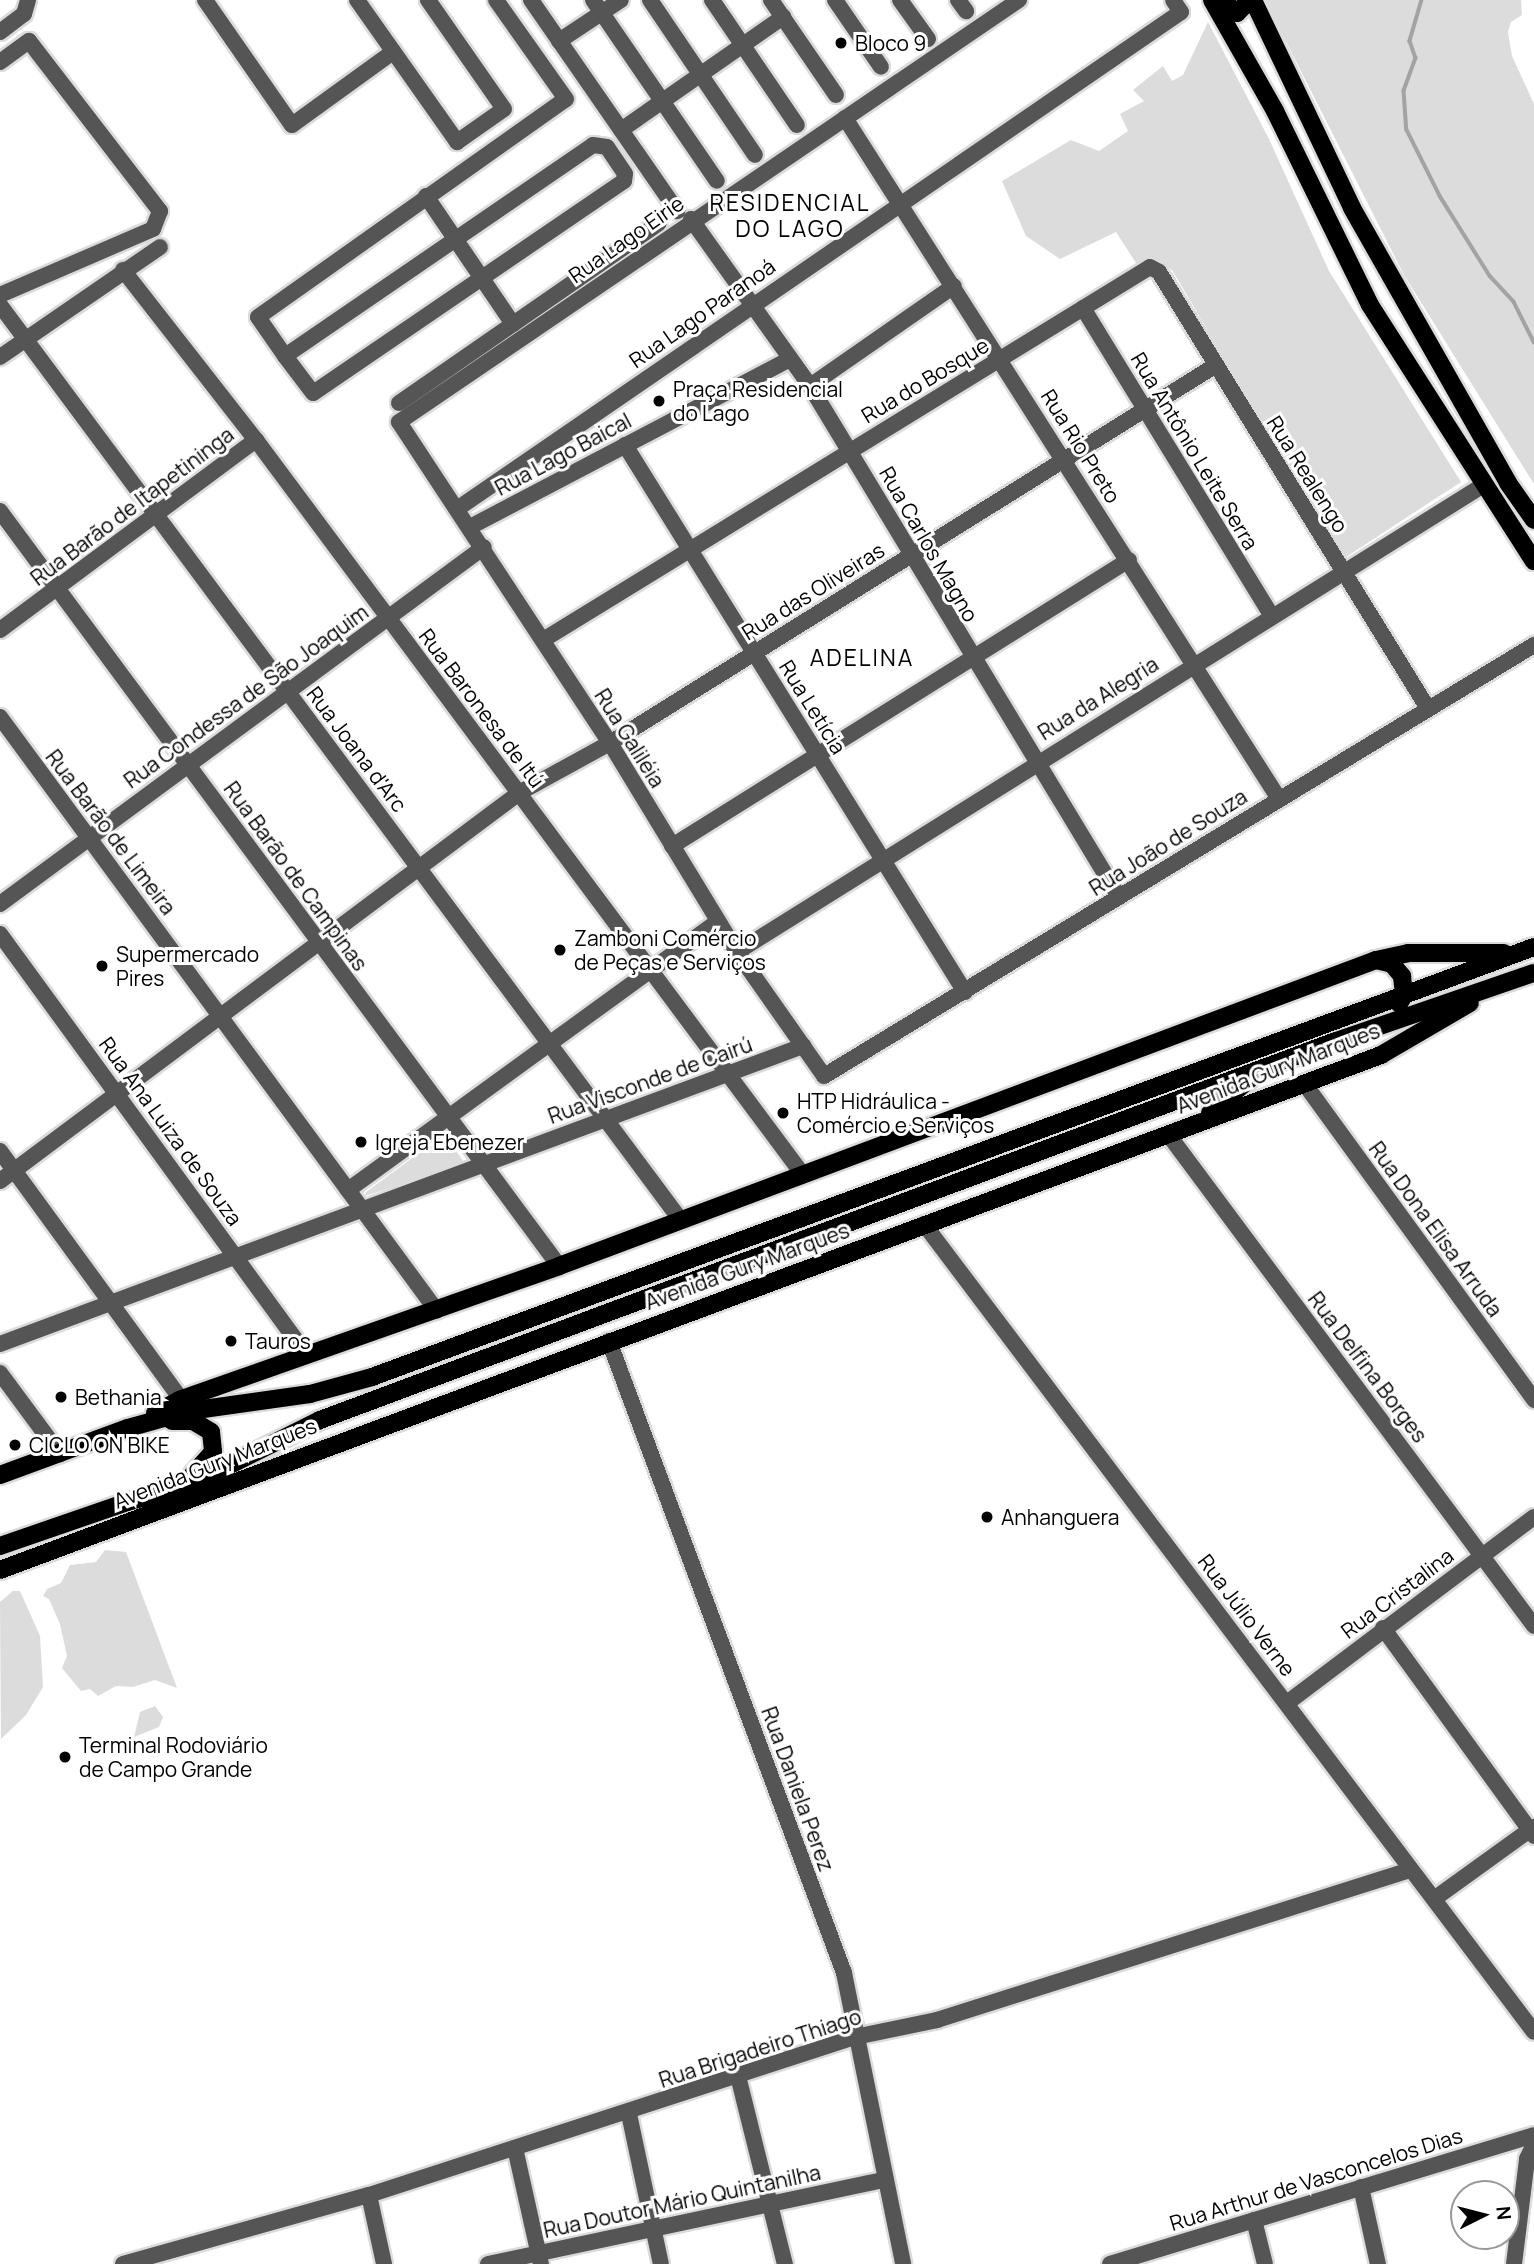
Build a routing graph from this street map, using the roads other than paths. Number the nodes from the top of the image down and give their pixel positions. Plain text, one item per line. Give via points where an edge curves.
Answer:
1 (27, 0) edge
2 (205, 0) edge
3 (357, 0) edge
4 (428, 0) edge
5 (496, 0) edge
6 (531, 0) edge
7 (621, 0) edge
8 (650, 0) edge
9 (712, 0) edge
10 (771, 0) edge
11 (835, 0) edge
12 (900, 0) edge
13 (1019, 0) edge
14 (1212, 0) edge
15 (1222, 0) edge
16 (1251, 0) edge
17 (1177, 6) edge
18 (597, 7) edge
19 (783, 17) junction
20 (0, 32) edge
21 (928, 39) dead end
22 (559, 41) junction
23 (743, 45) junction
24 (393, 52) junction
25 (0, 62) edge
26 (881, 66) dead end
27 (701, 75) junction
28 (836, 95) dead end
29 (662, 102) junction
30 (845, 118) junction
31 (797, 125) dead end
32 (621, 130) junction
33 (755, 155) dead end
34 (717, 181) dead end
35 (426, 196) junction
36 (900, 202) junction
37 (684, 215) junction
38 (659, 223) dead end
39 (456, 239) junction
40 (160, 247) dead end
41 (1150, 267) joint
42 (124, 270) junction
43 (0, 276) edge
44 (483, 280) junction
45 (954, 286) junction
46 (5, 292) edge
47 (0, 305) edge
48 (749, 305) junction
49 (1083, 308) junction
50 (513, 324) junction
51 (25, 338) junction
52 (0, 356) edge
53 (285, 356) junction
54 (788, 360) junction
55 (1002, 360) junction
56 (1216, 365) junction
57 (810, 386) junction
58 (399, 403) dead end
59 (1145, 410) junction
60 (399, 422) joint
61 (256, 439) junction
62 (625, 445) junction
63 (849, 450) junction
64 (1065, 459) junction
65 (1508, 483) junction
66 (1485, 484) junction
67 (457, 509) junction
68 (0, 512) edge
69 (155, 513) junction
70 (1534, 520) edge
71 (470, 527) junction
72 (1517, 534) junction
73 (484, 547) junction
74 (690, 549) junction
75 (1534, 549) edge
76 (914, 553) junction
77 (1129, 560) junction
78 (1534, 561) edge
79 (1342, 570) junction
80 (57, 588) junction
81 (1270, 615) junction
82 (388, 617) junction
83 (0, 630) edge
84 (542, 640) junction
85 (1534, 645) edge
86 (754, 652) junction
87 (971, 659) junction
88 (1193, 663) junction
89 (287, 691) junction
90 (1427, 707) junction
91 (0, 717) edge
92 (610, 743) junction
93 (818, 755) junction
94 (1035, 762) junction
95 (188, 765) junction
96 (519, 793) junction
97 (1279, 799) junction
98 (89, 838) junction
99 (672, 846) junction
100 (882, 858) junction
101 (418, 867) junction
102 (1119, 897) junction
103 (0, 904) edge
104 (718, 921) junction
105 (0, 934) edge
106 (319, 942) junction
107 (1528, 949) edge
108 (737, 953) junction
109 (1376, 960) junction
110 (650, 970) junction
111 (1534, 973) edge
112 (1500, 984) junction
113 (965, 992) junction
114 (1404, 995) junction
115 (221, 1014) junction
116 (1336, 1041) junction
117 (549, 1043) junction
118 (803, 1046) junction
119 (1261, 1070) junction
120 (728, 1073) junction
121 (824, 1076) joint
122 (1304, 1083) junction
123 (117, 1093) junction
124 (448, 1116) junction
125 (606, 1119) junction
126 (1199, 1122) junction
127 (1168, 1133) junction
128 (0, 1151) edge
129 (484, 1165) junction
130 (14, 1170) junction
131 (803, 1175) junction
132 (0, 1181) edge
133 (348, 1190) junction
134 (363, 1210) junction
135 (679, 1218) junction
136 (924, 1224) junction
137 (238, 1256) junction
138 (558, 1266) junction
139 (112, 1301) junction
140 (436, 1311) junction
141 (610, 1341) junction
142 (0, 1344) edge
143 (306, 1354) junction
144 (0, 1373) edge
145 (1534, 1400) edge
146 (184, 1405) junction
147 (205, 1426) junction
148 (128, 1428) junction
149 (60, 1454) junction
150 (0, 1475) edge
151 (188, 1486) junction
152 (206, 1489) junction
153 (167, 1492) junction
154 (127, 1502) junction
155 (1534, 1517) edge
156 (84, 1536) junction
157 (0, 1546) edge
158 (1482, 1556) junction
159 (0, 1570) edge
160 (1534, 1626) edge
161 (1383, 1628) junction
162 (1287, 1703) junction
163 (1532, 1831) edge
164 (1410, 1870) junction
165 (1434, 1899) junction
166 (1534, 2032) edge
167 (855, 2037) junction
168 (738, 2076) junction
169 (629, 2114) junction
170 (1534, 2135) edge
171 (1534, 2144) edge
172 (515, 2148) junction
173 (884, 2180) junction
174 (1361, 2187) junction
175 (369, 2195) junction
176 (772, 2204) junction
177 (1254, 2220) junction
178 (653, 2229) junction
179 (540, 2258) edge
180 (1147, 2259) edge
181 (123, 2264) edge
182 (384, 2264) edge
183 (488, 2264) edge
184 (662, 2264) edge
185 (785, 2264) edge
186 (903, 2264) edge
187 (1110, 2264) edge
188 (1265, 2264) edge
189 (1378, 2264) edge
190 (1514, 2264) edge

1 - 20 street via 24,14
2 - 24 street via 292,125
3 - 24 street
4 - 24 street via 504,109 457,142
5 - 35 street via 566,99
6 - 22 street, Rua Carlos Magno
7 - 18 street
8 - 27 street
9 - 23 street
10 - 19 street
11 - 26 street
12 - 21 street
13 - 30 street, Rua Lago Eirie
14 - 66 main road via 1275,111 1370,305
15 - 16 main road via 1237,13
16 - 65 main road via 1352,208
17 - 36 street, Rua Lago Paranoá
18 - 22 street
18 - 29 street
19 - 23 street
19 - 28 street
22 - 32 street, Rua Carlos Magno
23 - 27 street
23 - 31 street
25 - 46 street via 29,41 160,211 153,229
27 - 29 street
27 - 33 street
29 - 32 street
29 - 34 street
30 - 36 street, Rua Rio Preto
30 - 37 street, Rua Lago Eirie
32 - 37 street, Rua Carlos Magno
35 - 39 street
35 - 53 street via 258,317
36 - 45 street, Rua Rio Preto
36 - 48 street, Rua Lago Paranoá
37 - 48 street, Rua Carlos Magno
37 - 60 street, Rua Lago Eirie
38 - 50 street
39 - 44 street
39 - 44 street via 593,145 607,147 625,174 619,187
39 - 53 street
40 - 42 street
41 - 49 street, Rua do Bosque
41 - 56 street, Rua Realengo via 1159,272
42 - 51 street
42 - 61 street, Rua Baronesa de Itú
43 - 46 street
44 - 50 street
44 - 53 street via 313,393
45 - 55 street, Rua Rio Preto
45 - 57 street
47 - 51 street, Rua Joana d'Arc
48 - 54 street, Rua Carlos Magno
48 - 67 street, Rua Lago Paranoá
49 - 55 street, Rua do Bosque
49 - 59 street, Rua Antônio Leite Serra
50 - 58 street
51 - 52 street
51 - 69 street, Rua Joana d'Arc
54 - 57 street, Rua Carlos Magno
54 - 62 street, Rua Lago Baical
55 - 63 street, Rua do Bosque
55 - 64 street, Rua Rio Preto
56 - 59 street, Rua das Oliveiras
56 - 79 street, Rua Realengo
57 - 63 street, Rua Carlos Magno
59 - 64 street, Rua das Oliveiras
59 - 81 street, Rua Antônio Leite Serra
60 - 67 street, Rua Galiléia
61 - 69 street, Rua Barão de Itapetininga
61 - 82 street, Rua Baronesa de Itú
62 - 71 street, Rua Lago Baical
62 - 74 street, Rua Letícia
63 - 74 street, Rua do Bosque
63 - 76 street, Rua Carlos Magno
64 - 76 street, Rua das Oliveiras
64 - 77 street, Rua Rio Preto
65 - 66 main road via 1495,478
65 - 70 main road
66 - 72 main road
66 - 79 street, Rua da Alegria
67 - 71 street, Rua Galiléia
68 - 80 street, Rua Barão de Campinas
69 - 80 street, Rua Barão de Itapetininga
69 - 89 street, Rua Joana d'Arc
71 - 73 street, Rua Galiléia
72 - 75 main road
72 - 78 main road
73 - 82 street, Rua Condessa de São Joaquim
73 - 84 street, Rua Galiléia
74 - 84 street, Rua do Bosque
74 - 86 street, Rua Letícia
76 - 86 street, Rua das Oliveiras
76 - 87 street, Rua Carlos Magno
77 - 87 street
77 - 88 street, Rua Rio Preto
79 - 81 street, Rua da Alegria
79 - 90 street, Rua Realengo
80 - 83 street, Rua Barão de Itapetininga
80 - 95 street, Rua Barão de Campinas
81 - 88 street, Rua da Alegria
82 - 89 street, Rua Condessa de São Joaquim
82 - 96 street, Rua Baronesa de Itú
84 - 92 street, Rua Galiléia
85 - 90 street, Rua João de Souza
86 - 92 street, Rua das Oliveiras
86 - 93 street, Rua Letícia
87 - 93 street
87 - 94 street, Rua Carlos Magno
88 - 94 street, Rua da Alegria
88 - 97 street, Rua Rio Preto
89 - 95 street, Rua Condessa de São Joaquim
89 - 101 street, Rua Joana d'Arc
90 - 97 street, Rua João de Souza
91 - 98 street, Rua Barão de Limeira
92 - 96 street, Rua das Oliveiras
92 - 99 street, Rua Galiléia
93 - 99 street
93 - 100 street, Rua Letícia
94 - 100 street, Rua da Alegria
94 - 102 street, Rua Carlos Magno
95 - 98 street, Rua Condessa de São Joaquim
95 - 106 street, Rua Barão de Campinas
96 - 101 street, Rua das Oliveiras
96 - 110 street, Rua Baronesa de Itú
97 - 102 street, Rua João de Souza
98 - 103 street, Rua Condessa de São Joaquim
98 - 115 street, Rua Barão de Limeira
99 - 104 street, Rua Galiléia
100 - 108 street, Rua da Alegria
100 - 113 street, Rua Letícia
101 - 106 street, Rua das Oliveiras
101 - 117 street, Rua Joana d'Arc
102 - 113 street, Rua João de Souza
104 - 108 street, Rua Galiléia
104 - 110 street
105 - 123 street, Rua Ana Luiza de Souza
106 - 115 street, Rua das Oliveiras
106 - 124 street, Rua Barão de Campinas
107 - 109 main road, Avenida Gury Marques via 1408,953
107 - 114 main road, Avenida Gury Marques
108 - 118 street, Rua Galiléia
109 - 114 main road via 1397,969
109 - 131 main road, Avenida Gury Marques
110 - 117 street
110 - 120 street, Rua Baronesa de Itú
111 - 112 main road, Avenida Gury Marques
112 - 116 main road, Avenida Gury Marques
112 - 122 main road, Avenida Gury Marques via 1400,1046
113 - 121 street, Rua João de Souza
114 - 116 main road via 1392,1013
114 - 146 main road, Avenida Gury Marques via 372,1377 310,1394
115 - 123 street, Rua das Oliveiras
115 - 133 street, Rua Barão de Limeira
116 - 119 main road, Avenida Gury Marques
117 - 124 street
117 - 125 street, Rua Joana d'Arc
118 - 120 street, Rua Visconde de Cairú
118 - 121 street, Rua Galiléia
119 - 126 main road
119 - 151 main road, Avenida Gury Marques via 320,1420
120 - 125 street, Rua Visconde de Cairú
120 - 131 street, Rua Baronesa de Itú
122 - 126 main road, Avenida Gury Marques
122 - 145 street, Rua Dona Elisa Arruda
123 - 130 street, Rua das Oliveiras
123 - 137 street, Rua Ana Luiza de Souza
124 - 129 street, Rua Barão de Campinas
124 - 133 street
125 - 129 street, Rua Visconde de Cairú
125 - 135 street, Rua Joana d'Arc
126 - 127 main road, Avenida Gury Marques
127 - 136 main road, Avenida Gury Marques
127 - 158 street, Rua Delfina Borges
128 - 130 street
129 - 134 street, Rua Visconde de Cairú
129 - 138 street, Rua Barão de Campinas
130 - 132 street, Rua das Oliveiras
130 - 139 street
131 - 135 main road, Avenida Gury Marques
133 - 134 street, Rua Barão de Limeira
134 - 137 street, Rua Visconde de Cairú
134 - 140 street, Rua Barão de Limeira
135 - 138 main road, Avenida Gury Marques
136 - 141 main road, Avenida Gury Marques
136 - 162 street, Rua Júlio Verne
137 - 139 street, Rua Visconde de Cairú
137 - 143 street, Rua Ana Luiza de Souza
138 - 140 main road, Avenida Gury Marques
139 - 142 street, Rua Visconde de Cairú
139 - 146 street
140 - 143 main road, Avenida Gury Marques
141 - 152 main road, Avenida Gury Marques
141 - 167 street, Rua Daniela Perez via 844,1973
143 - 146 main road, Avenida Gury Marques
144 - 149 street
146 - 147 street
146 - 148 main road, Avenida Gury Marques
147 - 148 main road via 179,1420
147 - 153 main road via 215,1441 214,1451 207,1462
148 - 149 main road, Avenida Gury Marques
149 - 150 main road, Avenida Gury Marques
151 - 152 main road
151 - 153 main road, Avenida Gury Marques
152 - 156 main road, Avenida Gury Marques
153 - 154 main road, Avenida Gury Marques
154 - 156 main road
154 - 157 main road, Avenida Gury Marques
155 - 158 street, Rua Cristalina
156 - 159 main road, Avenida Gury Marques
158 - 160 street, Rua Delfina Borges
158 - 161 street, Rua Cristalina
161 - 162 street, Rua Cristalina
161 - 163 street
162 - 164 street, Rua Júlio Verne
163 - 165 street
164 - 165 street, Rua Júlio Verne
164 - 167 street, Rua Brigadeiro Thiago via 937,2020
165 - 166 street, Rua Júlio Verne
167 - 168 street, Rua Brigadeiro Thiago
167 - 173 street, Rua Daniela Perez
168 - 169 street, Rua Brigadeiro Thiago
168 - 176 street
169 - 172 street, Rua Brigadeiro Thiago
169 - 178 street
170 - 174 street, Rua Arthur de Vasconcelos Dias
171 - 190 street via 1527,2159
172 - 175 street, Rua Brigadeiro Thiago
172 - 179 street
173 - 176 street, Rua Doutor Mário Quintanilha
173 - 186 street, Rua Daniela Perez
174 - 177 street, Rua Arthur de Vasconcelos Dias
174 - 189 street
175 - 181 street, Rua Brigadeiro Thiago
175 - 182 street
176 - 178 street, Rua Doutor Mário Quintanilha
176 - 185 street
177 - 180 street, Rua Arthur de Vasconcelos Dias
177 - 188 street
178 - 179 street, Rua Doutor Mário Quintanilha
178 - 184 street
179 - 183 street, Rua Doutor Mário Quintanilha
180 - 187 street, Rua Arthur de Vasconcelos Dias

